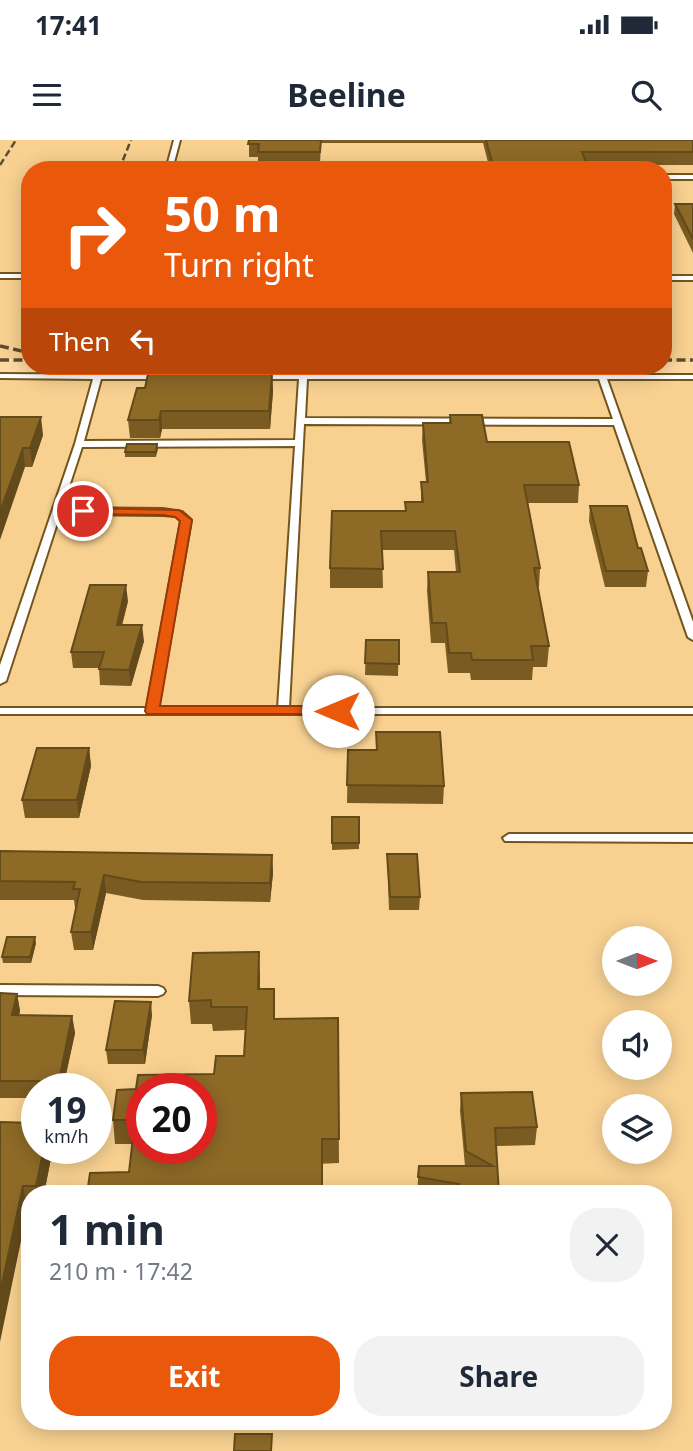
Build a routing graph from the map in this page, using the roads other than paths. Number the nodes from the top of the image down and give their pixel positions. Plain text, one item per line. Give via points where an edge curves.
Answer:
1 (177, 140) edge
2 (171, 161) edge
3 (672, 177) edge
4 (693, 177) edge
5 (0, 276) edge
6 (21, 276) edge
7 (672, 278) edge
8 (693, 278) edge
9 (0, 376) edge
10 (98, 377) junction
11 (178, 377) edge
12 (247, 377) edge
13 (303, 377) junction
14 (602, 377) junction
15 (693, 377) edge
16 (301, 421) junction
17 (619, 422) junction
18 (300, 443) junction
19 (79, 444) junction
20 (56, 511) junction
21 (693, 637) edge
22 (0, 681) edge
23 (0, 711) edge
24 (152, 711) junction
25 (283, 711) junction
26 (693, 711) edge
27 (509, 838) dead end
28 (693, 838) edge
29 (0, 990) edge
30 (158, 991) dead end

1 - 2 lane
3 - 4 lane
5 - 6 lane
7 - 8 lane
9 - 10 lane
10 - 11 lane
10 - 19 lane
12 - 13 lane
13 - 14 lane
13 - 16 lane
14 - 15 lane
14 - 17 lane
16 - 17 lane
16 - 18 lane
17 - 21 lane
18 - 19 lane
18 - 25 lane
19 - 20 lane
20 - 22 lane
20 - 24 lane via 179,513 186,520
23 - 24 lane
24 - 25 lane
25 - 26 lane
27 - 28 lane
29 - 30 lane

